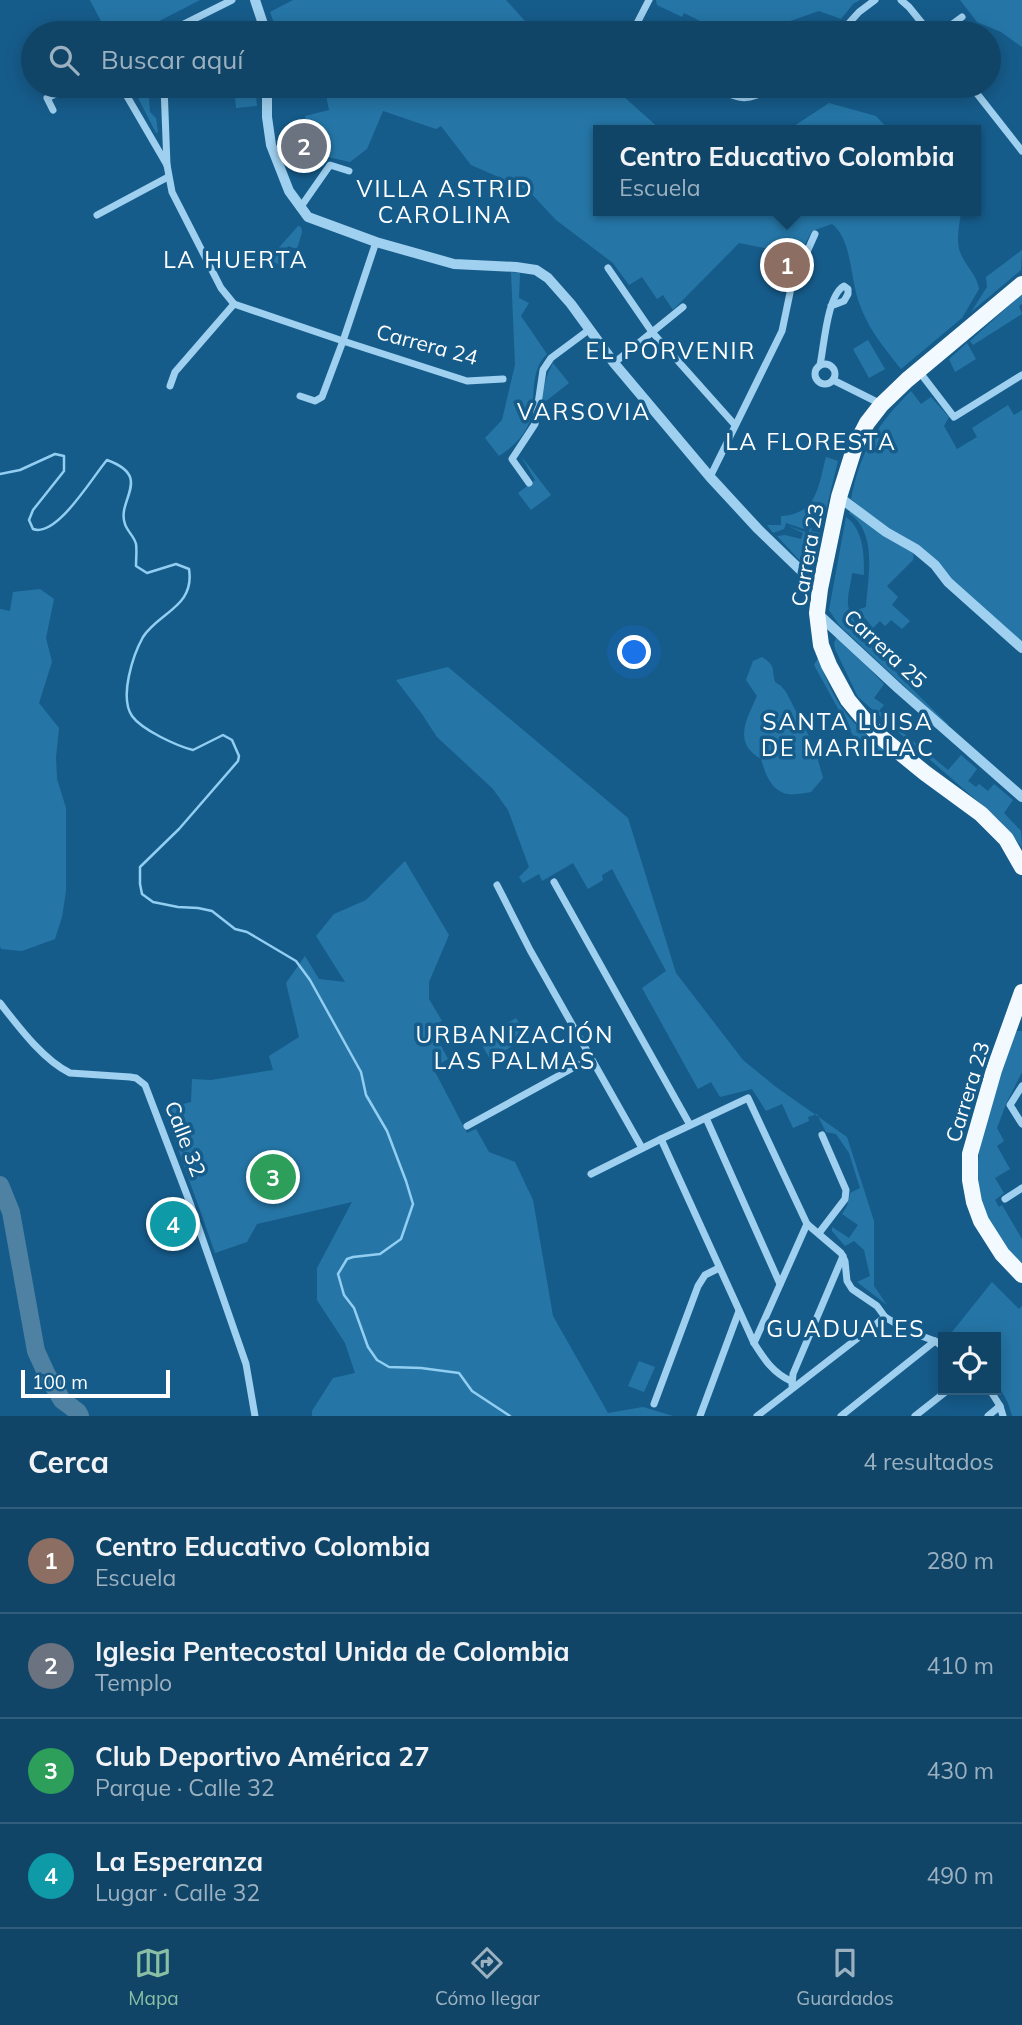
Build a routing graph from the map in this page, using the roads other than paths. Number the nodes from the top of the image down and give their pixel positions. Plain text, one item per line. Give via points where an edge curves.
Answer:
1 (232, 0) edge
2 (255, 0) edge
3 (649, 0) edge
4 (875, 0) edge
5 (901, 0) edge
6 (962, 17) dead end
7 (190, 21) edge
8 (262, 21) edge
9 (638, 21) edge
10 (851, 21) edge
11 (920, 21) edge
12 (956, 21) edge
13 (47, 98) edge
14 (128, 98) edge
15 (164, 98) edge
16 (267, 98) edge
17 (980, 98) edge
18 (53, 110) dead end
19 (1022, 152) edge
20 (167, 166) junction
21 (349, 171) dead end
22 (168, 177) junction
23 (300, 208) junction
24 (97, 215) dead end
25 (815, 233) dead end
26 (376, 242) junction
27 (608, 268) dead end
28 (1022, 284) edge
29 (234, 303) junction
30 (831, 306) dead end
31 (683, 307) dead end
32 (590, 329) junction
33 (652, 332) junction
34 (343, 341) junction
35 (614, 363) junction
36 (820, 365) junction
37 (918, 370) junction
38 (1022, 375) edge
39 (503, 379) dead end
40 (833, 380) junction
41 (170, 386) dead end
42 (300, 396) dead end
43 (881, 405) junction
44 (735, 425) junction
45 (709, 477) junction
46 (529, 483) dead end
47 (839, 497) junction
48 (820, 589) junction
49 (817, 613) junction
50 (1022, 648) edge
51 (1022, 797) edge
52 (1022, 867) edge
53 (554, 881) dead end
54 (497, 885) dead end
55 (0, 1003) edge
56 (1020, 1003) edge
57 (1016, 1023) edge
58 (591, 1058) junction
59 (1022, 1086) edge
60 (706, 1118) junction
61 (1022, 1124) edge
62 (690, 1125) junction
63 (467, 1126) dead end
64 (821, 1135) dead end
65 (661, 1139) junction
66 (642, 1148) junction
67 (592, 1174) dead end
68 (1022, 1188) edge
69 (1005, 1199) dead end
70 (807, 1224) junction
71 (819, 1233) junction
72 (843, 1256) junction
73 (719, 1268) junction
74 (1022, 1275) edge
75 (780, 1284) junction
76 (740, 1311) junction
77 (885, 1317) junction
78 (934, 1341) junction
79 (754, 1343) junction
80 (938, 1344) edge
81 (792, 1385) junction
82 (942, 1395) edge
83 (993, 1395) edge
84 (654, 1404) dead end
85 (1000, 1406) junction
86 (255, 1416) edge
87 (700, 1416) edge
88 (757, 1416) edge
89 (841, 1416) edge
90 (915, 1416) edge
91 (988, 1416) edge
92 (1003, 1416) edge

1 - 7 street
2 - 8 street
3 - 9 street
4 - 10 street
5 - 11 street
6 - 12 street
13 - 18 street
14 - 20 street
15 - 20 street
16 - 23 street via 271,145
17 - 19 street
20 - 22 street
21 - 23 street via 330,165
22 - 24 street
22 - 29 street via 221,288
23 - 26 street via 308,217
25 - 44 street via 791,288 782,331
26 - 32 street via 454,264 536,270
26 - 34 street
27 - 33 street
28 - 37 highway, Carrera 23
29 - 34 street, Carrera 24
29 - 41 street via 175,372
30 - 36 street
31 - 33 street
32 - 35 street
32 - 46 street via 551,358 543,370 535,424 512,459
33 - 35 street
33 - 44 street
34 - 39 street, Carrera 24 via 467,380
34 - 42 street via 322,397 315,401
35 - 45 street
36 - 40 street via 832,368
36 - 40 street via 817,381 827,384
37 - 38 street via 954,417
37 - 43 highway, Carrera 23
40 - 43 street
43 - 47 highway, Carrera 23 via 855,446
44 - 45 street
45 - 48 street
47 - 48 highway, Carrera 23
47 - 50 street via 926,557
48 - 49 highway, Carrera 23
49 - 51 street, Carrera 25
49 - 52 highway, Carrera 23 via 821,645 848,700 882,738 981,814 1006,839
53 - 62 street
54 - 58 street
55 - 86 street, Calle 32 via 61,1069 136,1078 145,1085 246,1364
56 - 57 highway, Carrera 23
57 - 74 highway, Carrera 23 via 977,1126 970,1180 981,1221
58 - 63 street
58 - 66 street
59 - 61 street, Carrera 23 via 1010,1105
60 - 62 street
60 - 70 street via 748,1098
60 - 75 street
62 - 65 street
64 - 71 street via 846,1191
65 - 66 street
65 - 73 street
66 - 67 street
68 - 69 street
70 - 71 street
70 - 75 street
71 - 72 street
72 - 77 street via 852,1289
72 - 81 street
73 - 76 street
73 - 84 street via 705,1275 698,1286
75 - 79 street
76 - 79 street
76 - 87 street
77 - 78 street
77 - 81 street
78 - 80 street
78 - 89 street
79 - 81 street via 769,1365
81 - 88 street
82 - 90 street
83 - 85 street
85 - 91 street
85 - 92 street

